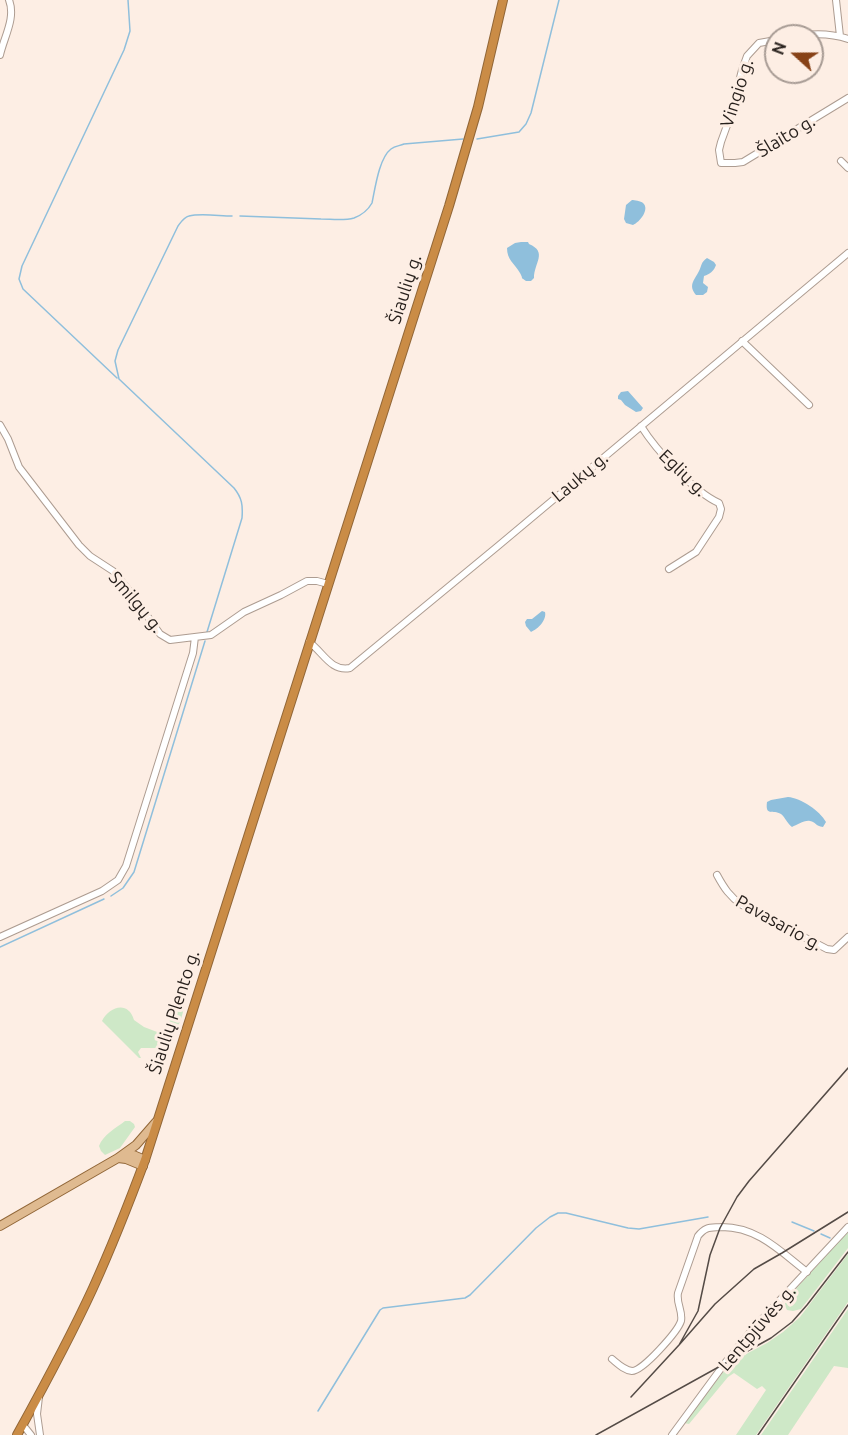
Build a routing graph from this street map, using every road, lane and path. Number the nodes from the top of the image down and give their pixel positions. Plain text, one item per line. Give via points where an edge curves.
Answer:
1 (9, 0) edge
2 (503, 0) edge
3 (836, 0) edge
4 (824, 34) edge
5 (840, 36) junction
6 (848, 39) edge
7 (764, 42) edge
8 (0, 55) edge
9 (848, 98) edge
10 (841, 162) dead end
11 (721, 163) joint
12 (848, 168) edge
13 (848, 253) edge
14 (742, 341) junction
15 (809, 405) dead end
16 (0, 425) edge
17 (641, 426) junction
18 (669, 569) dead end
19 (328, 584) junction
20 (195, 637) junction
21 (309, 642) junction
22 (717, 875) dead end
23 (0, 937) edge
24 (848, 937) edge
25 (157, 1121) junction
26 (121, 1156) junction
27 (144, 1163) junction
28 (0, 1226) edge
29 (848, 1227) edge
30 (807, 1272) junction
31 (612, 1359) dead end
32 (40, 1393) junction
33 (23, 1425) junction
34 (17, 1435) edge
35 (32, 1435) edge
36 (40, 1435) edge
37 (672, 1435) edge

1 - 8 street via 11,19
2 - 19 highway, Šiaulių g. via 466,148
3 - 5 street
4 - 5 street
5 - 6 street
7 - 11 street, Vingio g. via 747,56 742,70 719,150
9 - 11 street, Šlaito g. via 743,162
10 - 12 street
13 - 14 street, Laukų g.
14 - 15 street
14 - 17 street, Laukų g.
16 - 20 street, Smilgų g. via 19,467 72,537 113,572 160,634 170,640
17 - 18 street, Eglių g. via 666,457 721,509 696,552
17 - 21 street, Laukų g. via 350,668 331,664
19 - 20 street, Smilgų g. via 307,581 244,612 211,635
19 - 21 highway, Šiaulių Plento g.
20 - 23 street via 130,855 117,880 102,891
21 - 25 highway, Šiaulių Plento g.
22 - 24 street, Pavasario g. via 724,889 742,905 827,949 834,950
25 - 26 main road
25 - 27 highway, Šiaulių Plento g.
26 - 27 main road
26 - 28 main road
27 - 32 highway, Šiaulių Plento g. via 94,1286
29 - 30 street, Lentpjūvės g.
30 - 31 street via 756,1234 735,1227 703,1230 676,1299 681,1319 678,1327 638,1370 630,1371
30 - 37 street, Lentpjūvės g. via 752,1330
32 - 33 highway, Šiaulių Plento g.
32 - 36 street
33 - 34 highway, Šiaulių Plento g.
33 - 35 street

